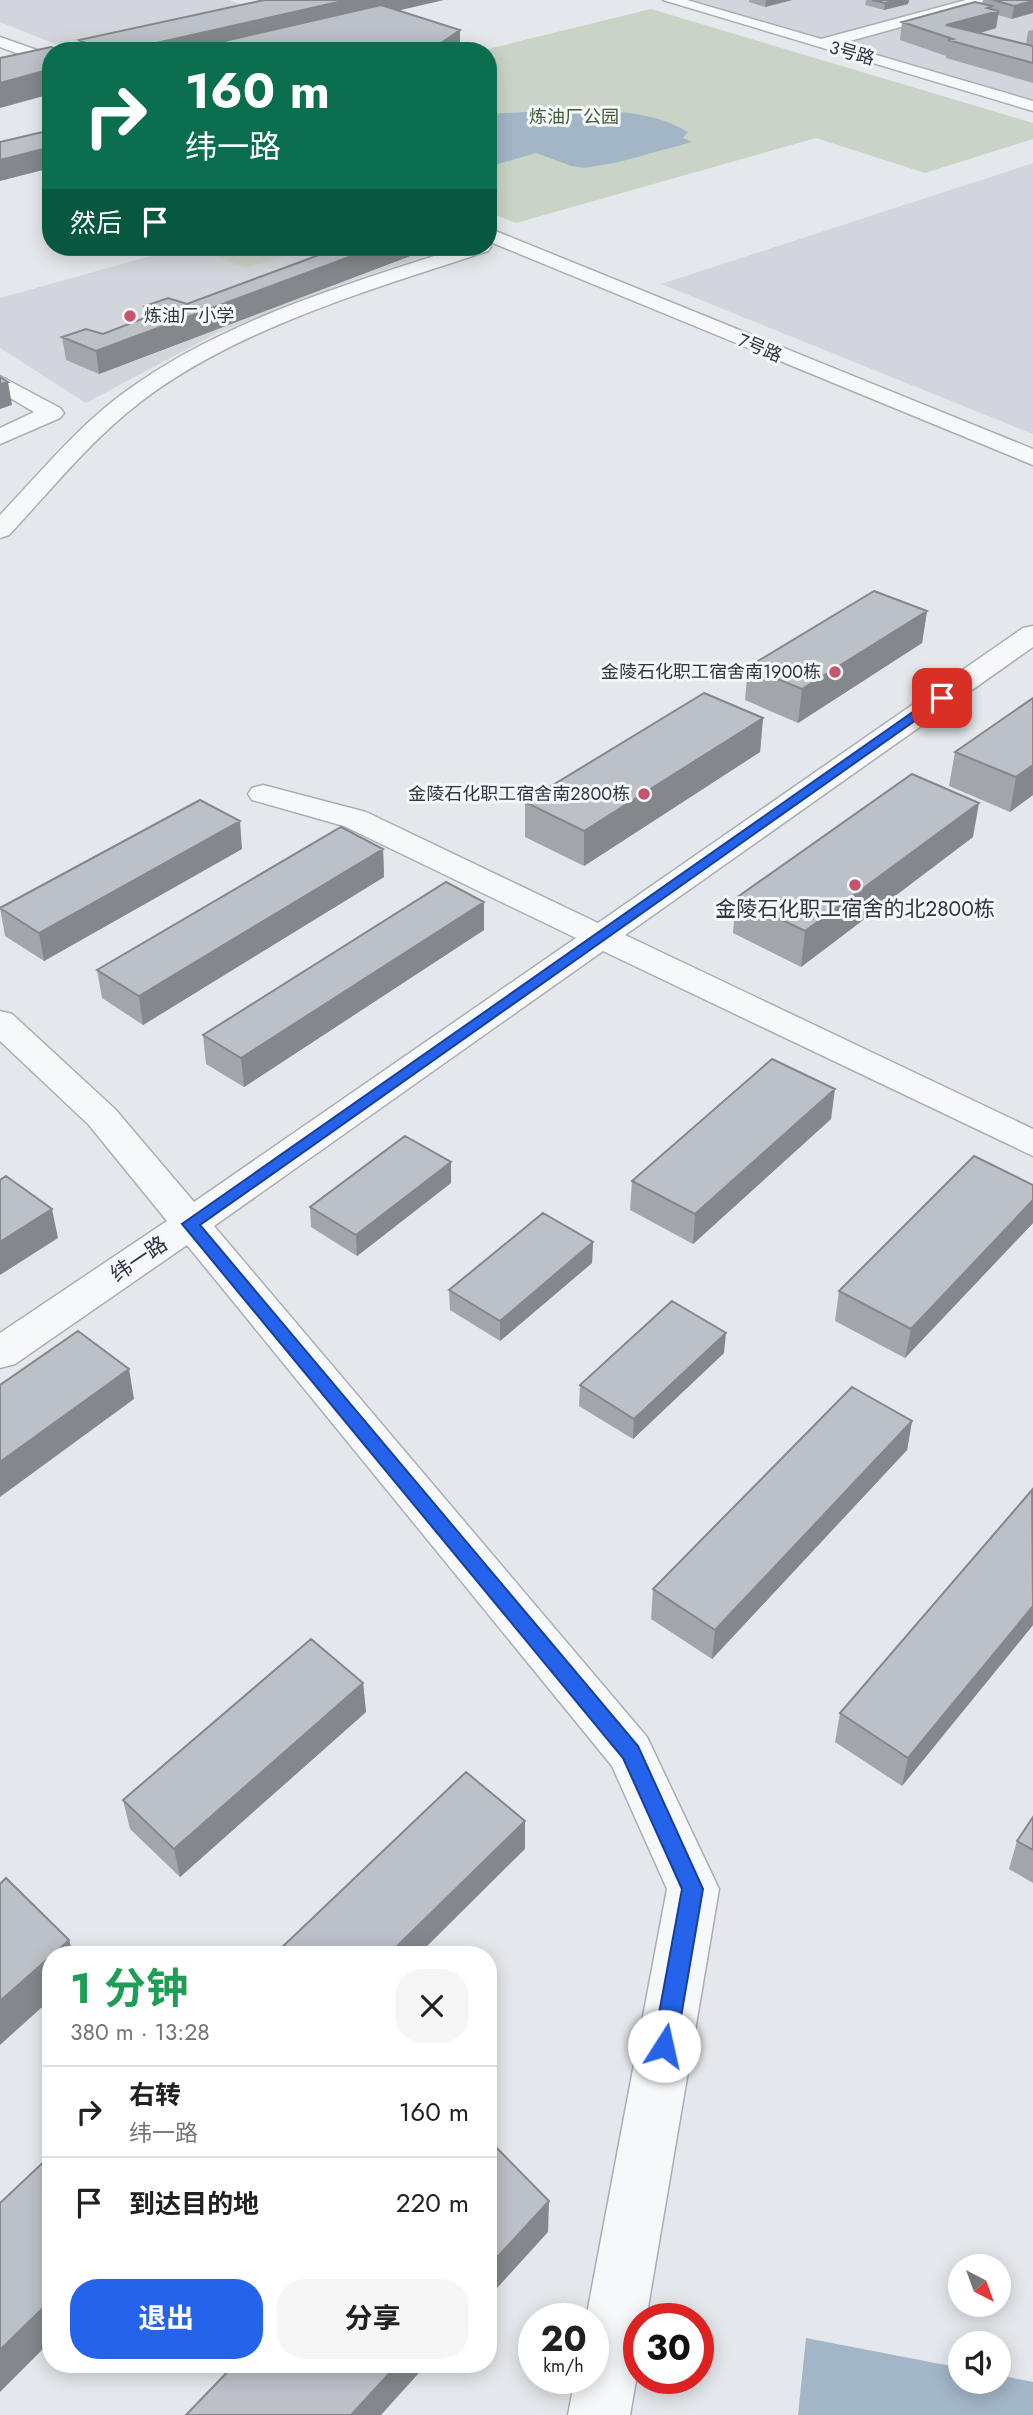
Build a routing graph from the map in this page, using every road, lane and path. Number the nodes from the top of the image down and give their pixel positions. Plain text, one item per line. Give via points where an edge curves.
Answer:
1 (671, 0) edge
2 (983, 0) edge
3 (0, 42) edge
4 (821, 44) junction
5 (42, 58) edge
6 (1033, 106) edge
7 (497, 244) edge
8 (448, 256) edge
9 (0, 383) edge
10 (0, 437) edge
11 (1033, 458) edge
12 (0, 530) edge
13 (1033, 634) edge
14 (263, 794) dead end
15 (598, 938) junction
16 (0, 1021) edge
17 (1033, 1144) edge
18 (190, 1224) junction
19 (0, 1353) edge
20 (599, 2415) edge

1 - 4 street, 3号路
2 - 4 street
3 - 5 street
4 - 6 street, 3号路
7 - 11 street, 7号路
8 - 12 street via 237,338 152,384 96,430
9 - 10 street via 52,414
13 - 15 street, 纬一路
14 - 15 street via 355,819
15 - 17 street
15 - 18 street, 纬一路
16 - 18 street via 102,1117
18 - 19 street, 纬一路
18 - 20 street via 630,1752 693,1889

